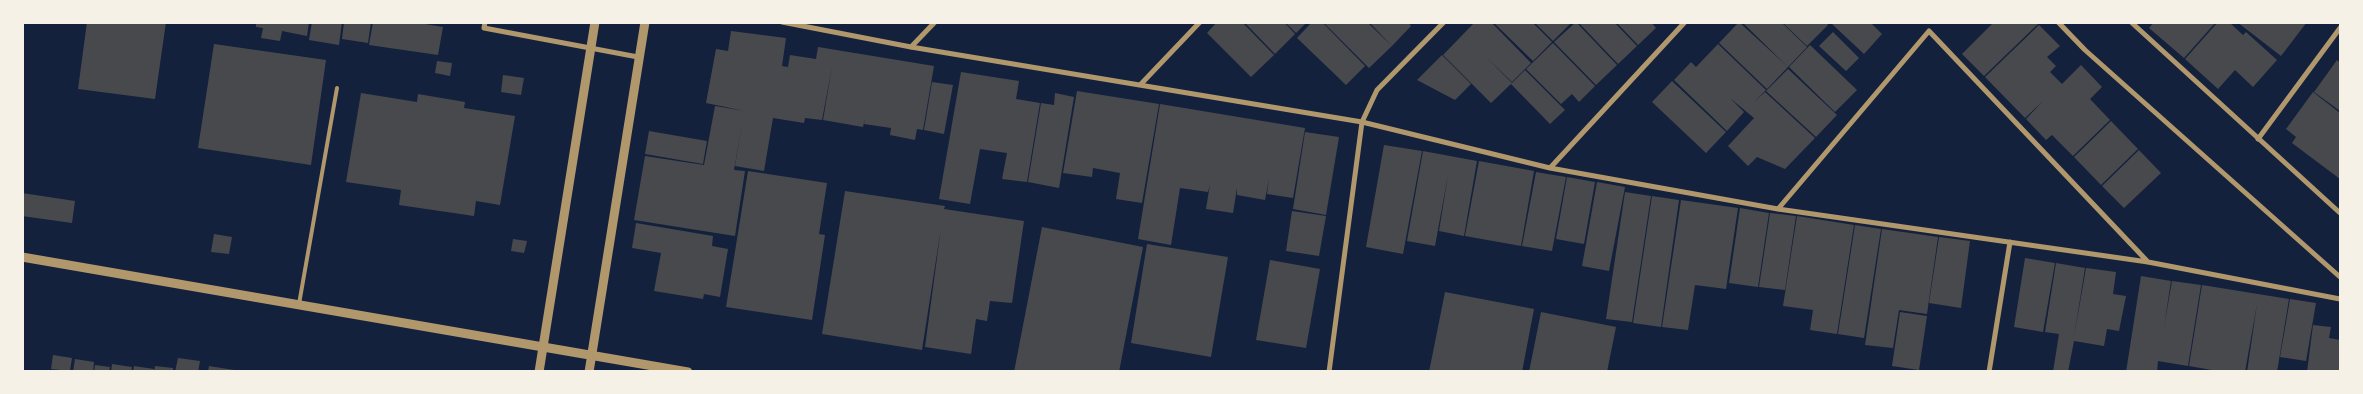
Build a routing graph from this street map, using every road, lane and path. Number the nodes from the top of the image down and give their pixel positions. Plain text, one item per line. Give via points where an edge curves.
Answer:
1 (485, 22) edge
2 (595, 22) edge
3 (644, 22) edge
4 (782, 22) edge
5 (935, 22) edge
6 (1200, 22) edge
7 (1444, 22) edge
8 (1685, 22) edge
9 (2058, 22) edge
10 (2131, 22) edge
11 (2340, 28) edge
12 (912, 47) junction
13 (591, 48) junction
14 (638, 57) junction
15 (1141, 84) junction
16 (337, 88) dead end
17 (1362, 122) junction
18 (2258, 139) junction
19 (1550, 168) junction
20 (1778, 210) junction
21 (2340, 213) edge
22 (2010, 242) junction
23 (22, 257) edge
24 (2148, 262) junction
25 (2340, 277) edge
26 (2340, 299) edge
27 (298, 304) junction
28 (543, 347) junction
29 (591, 355) junction
30 (539, 372) edge
31 (589, 372) edge
32 (688, 372) edge
33 (1328, 372) edge
34 (1989, 372) edge

1 - 13 street via 484,28
2 - 13 street
3 - 14 street
4 - 12 street
5 - 12 street
6 - 15 street
7 - 17 street via 1377,90
8 - 19 street
9 - 25 street via 2085,50
10 - 18 street
11 - 18 street
12 - 15 street
13 - 14 street
13 - 28 street
14 - 29 street
15 - 17 street
16 - 27 lane
17 - 19 street
17 - 33 street
18 - 21 street
19 - 20 street
20 - 22 street
20 - 24 street via 1928,31
22 - 24 street
22 - 34 street
23 - 27 street
24 - 26 street
27 - 28 street
28 - 29 street
28 - 30 street
29 - 31 street
29 - 32 street

